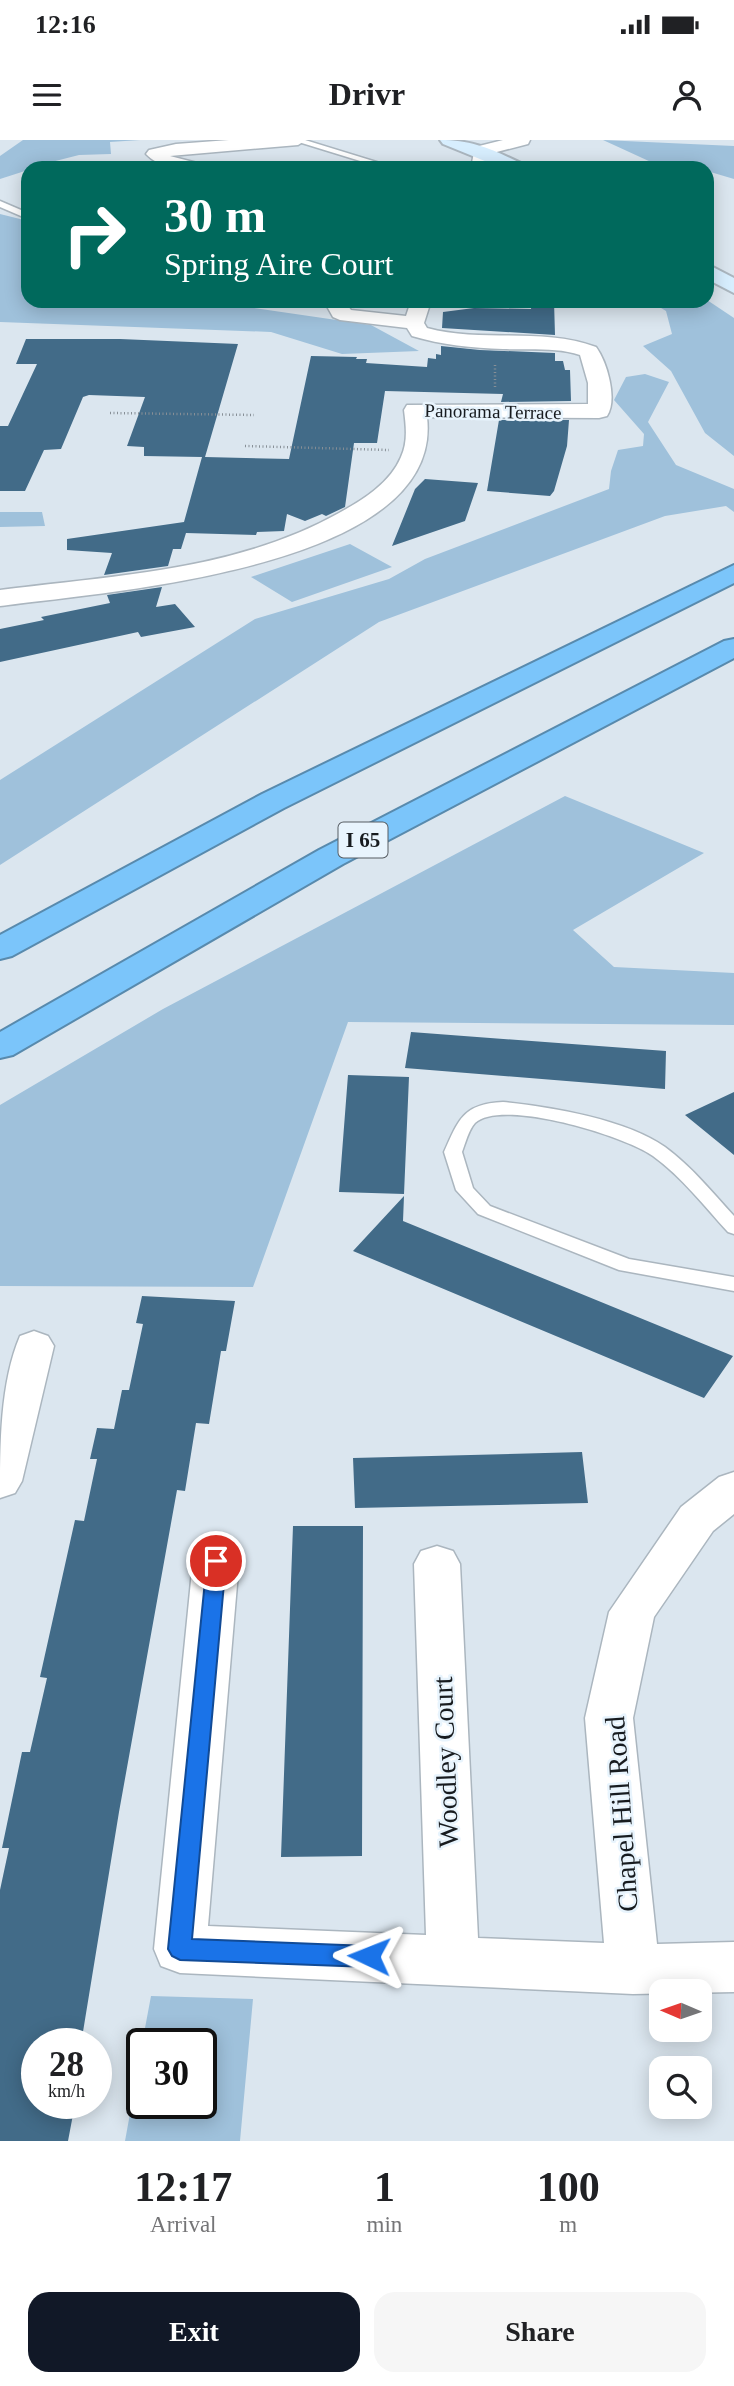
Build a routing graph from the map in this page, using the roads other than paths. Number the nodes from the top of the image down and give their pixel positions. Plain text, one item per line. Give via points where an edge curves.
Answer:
1 (297, 140) edge
2 (449, 140) edge
3 (522, 140) edge
4 (480, 159) edge
5 (169, 161) edge
6 (368, 161) edge
7 (0, 204) edge
8 (21, 213) edge
9 (714, 274) edge
10 (734, 287) edge
11 (338, 308) edge
12 (419, 308) edge
13 (414, 323) junction
14 (734, 573) edge
15 (0, 598) edge
16 (734, 647) edge
17 (0, 949) edge
18 (0, 1047) edge
19 (734, 1228) edge
20 (734, 1284) edge
21 (34, 1346) dead end
22 (0, 1481) edge
23 (734, 1489) edge
24 (216, 1561) dead end
25 (437, 1564) dead end
26 (453, 1960) junction
27 (734, 1966) edge
28 (634, 1969) junction

1 - 5 street via 155,154
1 - 6 lane
2 - 4 main road
3 - 4 street
7 - 8 lane
9 - 10 main road
11 - 13 street via 347,316
12 - 13 street
13 - 15 street, Panorama Terrace via 419,332 435,338 589,351 599,383 599,411 415,410 418,433 413,457 391,488 316,537 276,553 171,576
14 - 17 highway via 272,801
16 - 18 highway, I 65 via 331,857
19 - 20 lane via 676,1166 621,1131 492,1108 467,1120 453,1152 465,1190 484,1210 626,1265
21 - 22 street
23 - 28 street, Chapel Hill Road via 697,1519 632,1612 609,1718
24 - 26 street via 180,1949
25 - 26 street, Woodley Court
26 - 28 street
27 - 28 street

